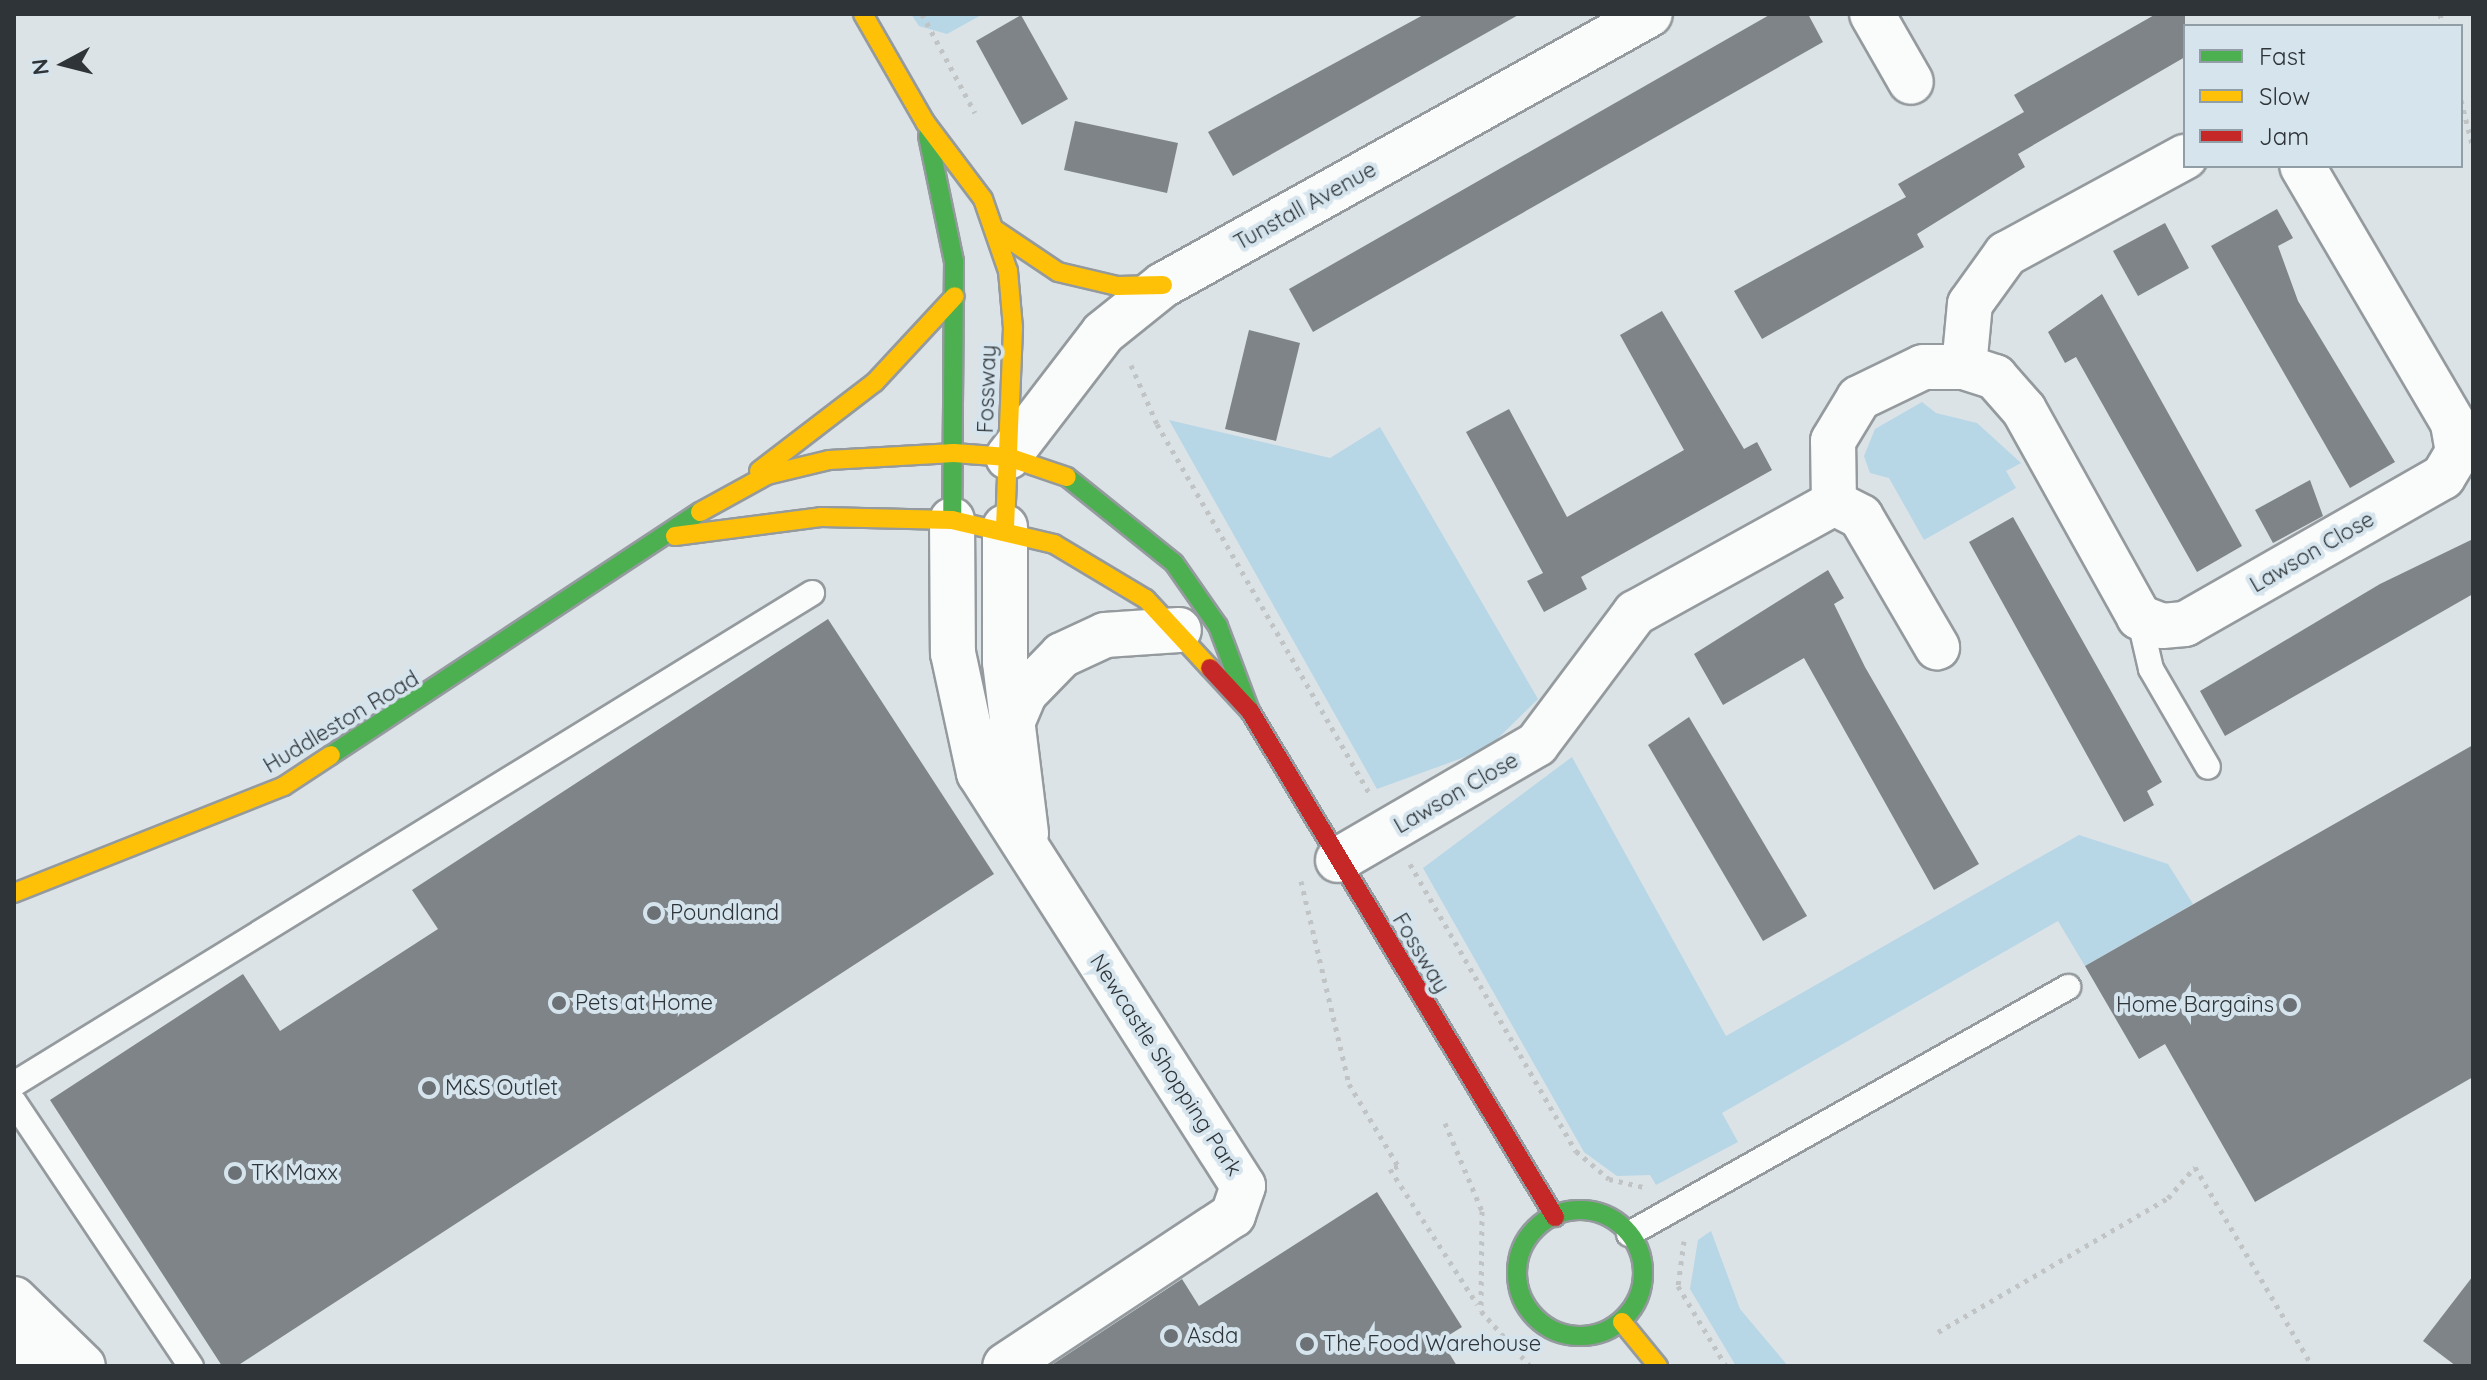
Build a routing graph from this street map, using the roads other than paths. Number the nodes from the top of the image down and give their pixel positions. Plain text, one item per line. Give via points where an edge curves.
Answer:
1 (863, 14) edge
2 (1650, 14) edge
3 (1872, 14) edge
4 (1911, 82) dead end
5 (925, 122) junction
6 (2183, 158) edge
7 (2303, 168) edge
8 (997, 231) junction
9 (1163, 285) junction
10 (955, 296) junction
11 (1964, 367) junction
12 (954, 453) junction
13 (1008, 457) junction
14 (739, 488) junction
15 (1834, 503) junction
16 (952, 520) junction
17 (1005, 527) junction
18 (665, 538) junction
19 (812, 593) dead end
20 (2139, 617) junction
21 (1179, 630) junction
22 (1937, 647) dead end
23 (1250, 711) junction
24 (1010, 729) junction
25 (2208, 767) dead end
26 (1029, 848) junction
27 (1338, 860) junction
28 (14, 893) edge
29 (2068, 987) dead end
30 (14, 1084) edge
31 (14, 1102) edge
32 (1555, 1217) junction
33 (1629, 1234) junction
34 (1622, 1322) junction
35 (15, 1330) edge
36 (80, 1366) edge
37 (191, 1366) edge
38 (1005, 1366) edge
39 (1658, 1366) edge

1 - 5 main road, Fossway
2 - 9 street, Tunstall Avenue
3 - 4 street
5 - 8 main road, Fossway via 957,159
5 - 10 main road, Fossway via 952,237
6 - 11 street via 2006,254 1970,304
7 - 20 street, Lawson Close via 2441,400 2458,452 2443,477 2185,624
8 - 9 main road via 1058,272 1117,286
8 - 13 main road, Fossway via 1013,328
9 - 13 street, Tunstall Avenue via 1103,333
10 - 12 main road, Fossway
10 - 14 main road via 875,382
11 - 15 street via 1923,367 1859,398 1833,441
11 - 20 street via 1995,377 2024,410
12 - 13 main road, Huddleston Road
12 - 14 main road, Huddleston Road via 829,460
12 - 16 main road, Fossway
13 - 17 main road
13 - 23 main road, Fossway via 1062,473 1174,563 1218,626
14 - 18 main road, Huddleston Road
15 - 22 street via 1861,517
15 - 27 street, Lawson Close via 1635,613 1537,744
16 - 17 main road, Huddleston Road
16 - 18 main road, Huddleston Road via 821,517
16 - 26 street, Newcastle Shopping Park via 951,632 963,721 979,773
17 - 21 main road, Fossway via 1100,566
17 - 24 street, Newcastle Shopping Park
18 - 28 main road, Huddleston Road via 284,786
19 - 30 lane
20 - 25 lane via 2151,669
21 - 23 main road, Fossway
21 - 24 street via 1105,635 1062,655 1025,693
23 - 27 main road, Fossway
24 - 26 street, Newcastle Shopping Park
26 - 38 street, Newcastle Shopping Park via 1238,1173 1244,1197 1233,1215
27 - 32 main road, Fossway
29 - 33 lane
31 - 37 lane
32 - 33 main road via 1601,1211
32 - 34 main road via 1524,1243 1517,1274 1524,1302 1562,1334 1582,1337
33 - 34 main road via 1643,1279
34 - 39 main road
35 - 36 street

